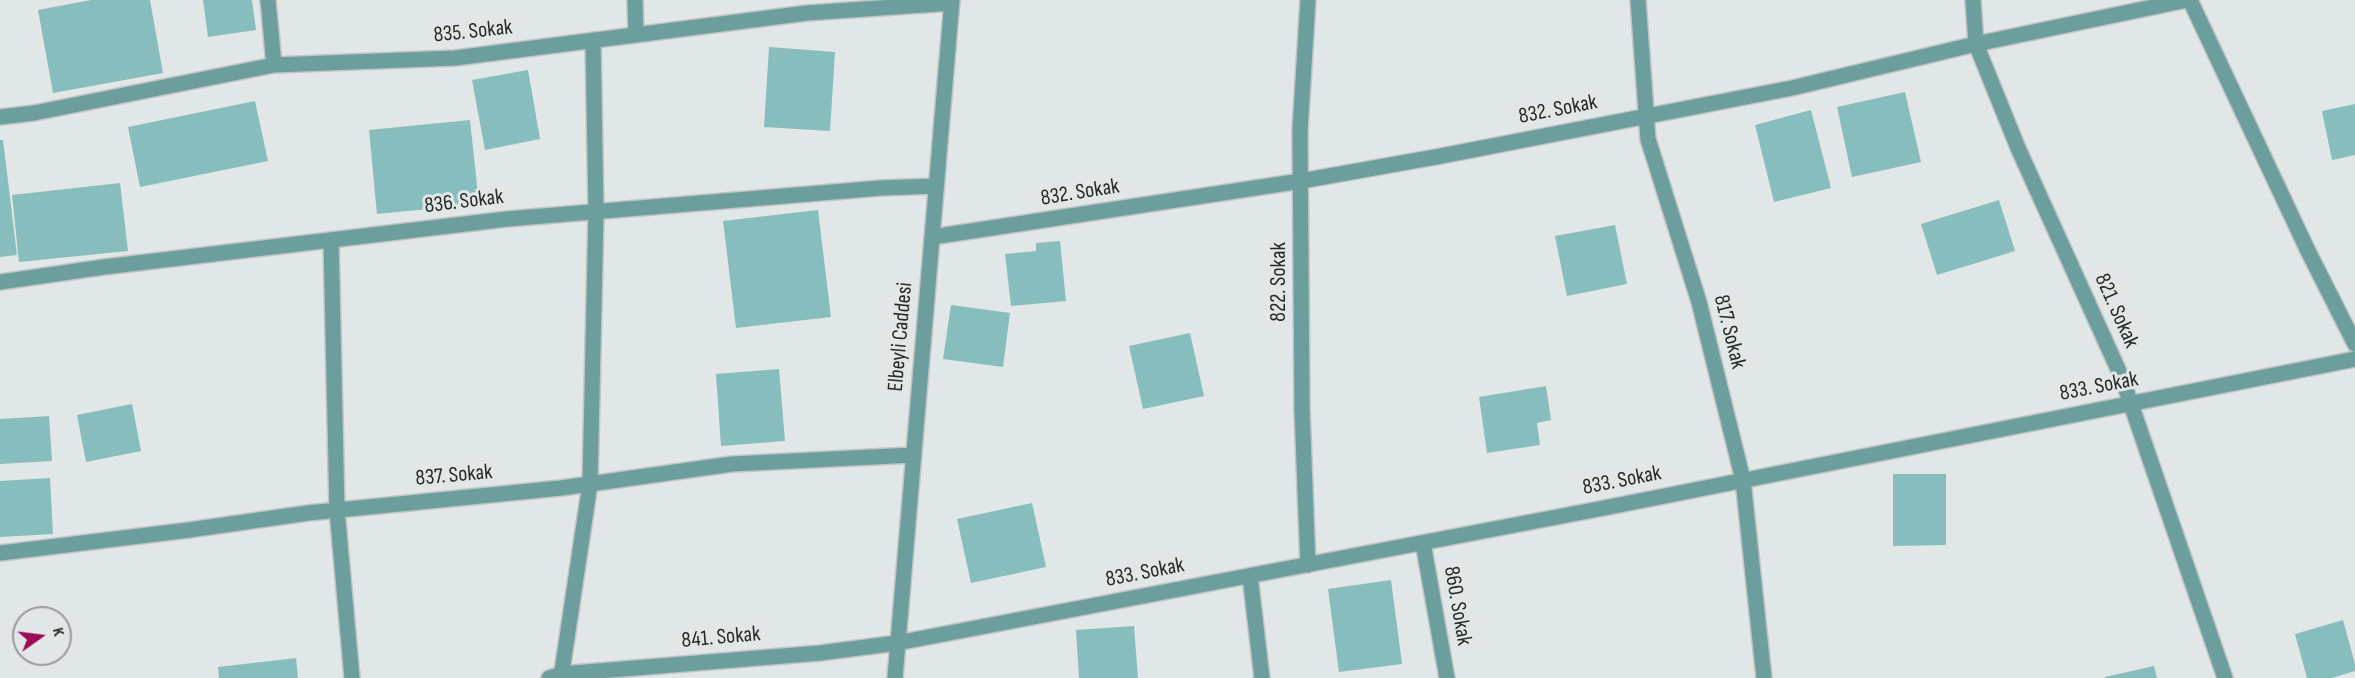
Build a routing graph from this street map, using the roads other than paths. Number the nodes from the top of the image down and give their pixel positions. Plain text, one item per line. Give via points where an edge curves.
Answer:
1 (268, 0) edge
2 (635, 0) edge
3 (1308, 0) edge
4 (1638, 0) edge
5 (1973, 0) edge
6 (2188, 0) edge
7 (952, 2) edge
8 (636, 35) junction
9 (593, 40) junction
10 (1977, 44) junction
11 (274, 65) junction
12 (1646, 116) junction
13 (0, 117) edge
14 (1301, 181) junction
15 (936, 186) junction
16 (596, 212) junction
17 (932, 237) junction
18 (331, 240) junction
19 (0, 282) edge
20 (2355, 344) edge
21 (2355, 359) edge
22 (2131, 403) junction
23 (913, 455) junction
24 (1743, 480) junction
25 (590, 484) junction
26 (337, 510) junction
27 (1423, 543) junction
28 (0, 553) edge
29 (1308, 565) junction
30 (1250, 576) junction
31 (897, 642) junction
32 (557, 677) edge
33 (352, 678) edge
34 (894, 678) edge
35 (1262, 678) edge
36 (1447, 678) edge
37 (1764, 678) edge
38 (2225, 678) edge

1 - 11 street
2 - 8 street
3 - 14 street, 822. Sokak
4 - 12 street, 817. Sokak
5 - 10 street, 821. Sokak
6 - 10 street, 832. Sokak
6 - 20 street
7 - 8 street, 835. Sokak via 807,13
7 - 15 street, Elbeyli Caddesi
8 - 9 street, 835. Sokak
9 - 11 street, 835. Sokak via 455,58
9 - 16 street
10 - 12 street, 832. Sokak via 1792,88
10 - 22 street, 821. Sokak via 2018,148
11 - 13 street, 835. Sokak
12 - 14 street, 832. Sokak
12 - 24 street, 817. Sokak via 1648,139 1699,302
14 - 17 street, 832. Sokak
14 - 29 street, 822. Sokak via 1302,410
15 - 16 street, 836. Sokak
15 - 17 street, Elbeyli Caddesi
16 - 18 street, 836. Sokak
16 - 25 street
17 - 23 street, Elbeyli Caddesi
18 - 19 street, 836. Sokak
18 - 26 street
21 - 22 street, 833. Sokak
22 - 24 street, 833. Sokak
22 - 38 street, 821. Sokak
23 - 25 street, 837. Sokak via 732,464
23 - 31 street, Elbeyli Caddesi
24 - 27 street, 833. Sokak
24 - 37 street, 817. Sokak
25 - 26 street, 837. Sokak
25 - 32 street
26 - 28 street, 837. Sokak
26 - 33 street
27 - 29 street, 833. Sokak
27 - 36 street, 860. Sokak
29 - 30 street, 833. Sokak
30 - 31 street, 833. Sokak
30 - 35 street
31 - 32 street, 841. Sokak via 820,653
31 - 34 street, Elbeyli Caddesi

